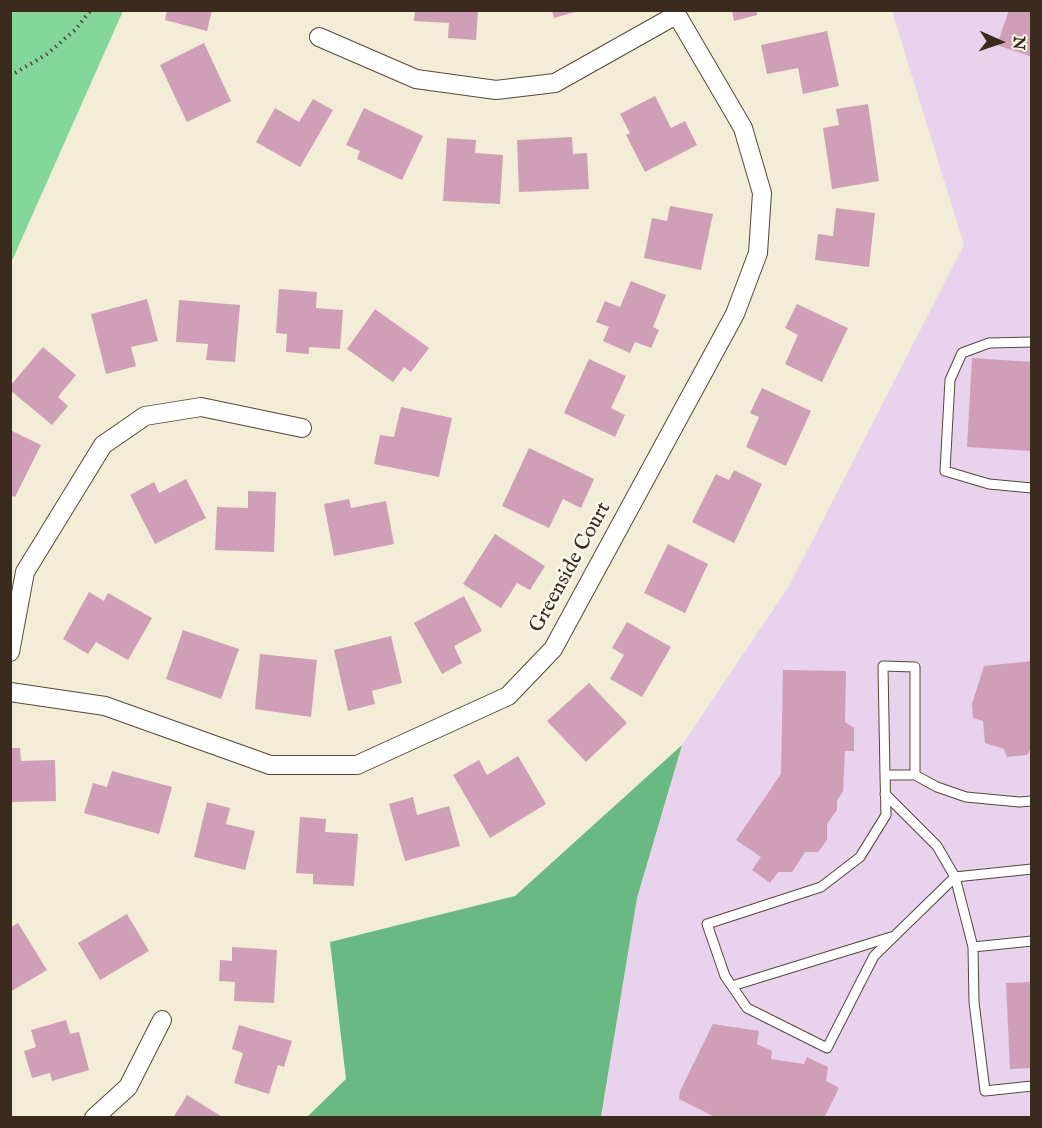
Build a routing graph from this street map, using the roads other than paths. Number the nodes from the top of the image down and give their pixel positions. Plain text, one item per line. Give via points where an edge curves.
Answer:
1 (675, 13) edge
2 (319, 37) dead end
3 (1032, 342) edge
4 (302, 428) dead end
5 (1032, 488) edge
6 (10, 651) edge
7 (10, 692) edge
8 (885, 775) junction
9 (915, 775) junction
10 (885, 794) junction
11 (1032, 801) edge
12 (1032, 869) edge
13 (955, 877) junction
14 (893, 936) junction
15 (1032, 941) edge
16 (973, 947) junction
17 (732, 986) junction
18 (162, 1020) dead end
19 (1032, 1086) edge
20 (94, 1118) edge

1 - 2 street via 555,83 496,90 416,79
1 - 7 street, Greenside Court via 744,128 762,193 758,253 735,314 553,649 508,696 357,765 270,765 105,706
3 - 5 lane via 989,343 962,353 950,380 945,471 989,484
4 - 6 street via 201,407 145,416 103,445 25,572
8 - 9 lane
8 - 9 lane via 883,666 915,667
8 - 10 lane
9 - 11 lane via 966,797
10 - 13 lane via 937,846
10 - 17 lane via 886,814 860,857 821,887 707,924
12 - 13 lane
13 - 14 lane
13 - 16 lane
14 - 17 lane
14 - 17 lane via 874,956 827,1048 747,1008
15 - 16 lane
16 - 19 lane via 974,1002 985,1091
18 - 20 street via 128,1087

